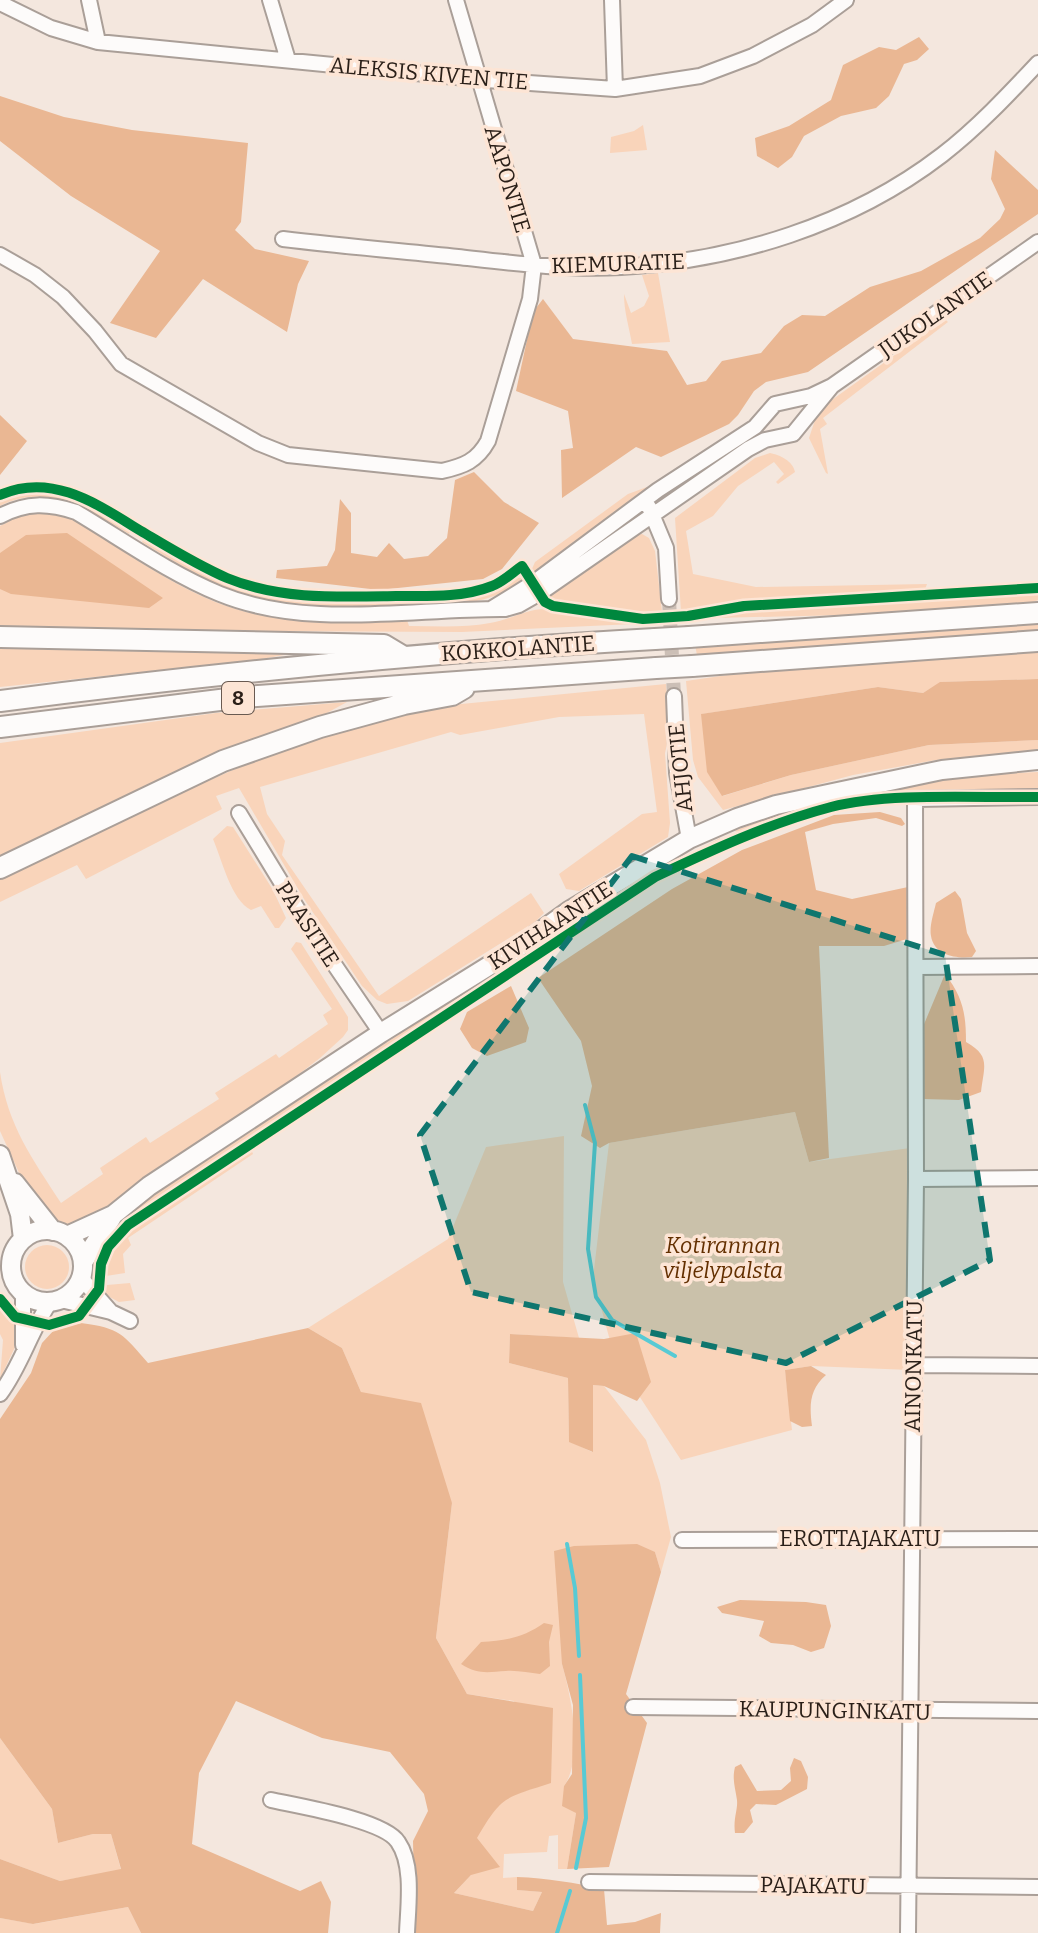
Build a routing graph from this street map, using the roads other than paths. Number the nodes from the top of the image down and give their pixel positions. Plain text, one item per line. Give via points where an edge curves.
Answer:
1 (89, 0) edge
2 (270, 0) edge
3 (456, 0) edge
4 (612, 0) edge
5 (846, 0) edge
6 (0, 3) edge
7 (98, 42) junction
8 (288, 60) junction
9 (1038, 63) edge
10 (478, 79) junction
11 (615, 89) junction
12 (283, 239) dead end
13 (1038, 242) edge
14 (0, 255) edge
15 (534, 265) junction
16 (832, 386) junction
17 (785, 402) junction
18 (768, 411) junction
19 (799, 425) junction
20 (783, 437) junction
21 (644, 500) junction
22 (653, 513) junction
23 (0, 516) edge
24 (669, 599) tunnel mouth
25 (491, 609) junction
26 (1038, 613) edge
27 (0, 637) edge
28 (1038, 641) edge
29 (404, 657) junction
30 (478, 680) junction
31 (674, 696) tunnel mouth
32 (0, 701) edge
33 (0, 727) edge
34 (1038, 760) edge
35 (1038, 797) edge
36 (239, 813) dead end
37 (689, 839) junction
38 (0, 868) edge
39 (1038, 966) edge
40 (917, 967) junction
41 (381, 1033) junction
42 (3, 1164) edge
43 (1038, 1178) edge
44 (916, 1179) junction
45 (113, 1215) junction
46 (60, 1233) junction
47 (12, 1250) edge
48 (82, 1270) junction
49 (12, 1287) edge
50 (55, 1301) junction
51 (111, 1312) junction
52 (130, 1321) dead end
53 (23, 1350) junction
54 (913, 1365) junction
55 (1038, 1366) edge
56 (0, 1394) edge
57 (911, 1538) junction
58 (1038, 1539) edge
59 (682, 1540) dead end
60 (633, 1707) dead end
61 (910, 1711) junction
62 (1038, 1711) edge
63 (271, 1800) dead end
64 (589, 1882) dead end
65 (909, 1886) junction
66 (1038, 1887) edge
67 (407, 1933) edge
68 (908, 1933) edge

1 - 7 street
2 - 8 street
3 - 10 street, AAPONTIE
4 - 11 street
5 - 11 street, ALEKSIS KIVEN TIE via 808,28 753,56 700,76
6 - 7 street, ALEKSIS KIVEN TIE via 51,28
7 - 8 street, ALEKSIS KIVEN TIE
8 - 10 street, ALEKSIS KIVEN TIE
9 - 15 street, KIEMURATIE via 941,156 892,189 824,223 692,260 620,267
10 - 11 street, ALEKSIS KIVEN TIE
10 - 15 street, AAPONTIE
12 - 15 street, KIEMURATIE
13 - 16 street, JUKOLANTIE
14 - 15 street via 63,297 121,364 258,443 288,455 442,471 474,460 488,441 530,299
16 - 17 street, JUKOLANTIE
16 - 19 street, JUKOLANTIE
17 - 18 street
17 - 19 street via 798,410
18 - 20 street via 768,428
18 - 21 street via 755,427
19 - 20 street
20 - 22 street via 748,449
21 - 22 street
21 - 25 street
22 - 24 street via 666,548
22 - 25 street via 540,593 519,605
23 - 25 street via 33,503 76,512 183,576 258,606 335,614
26 - 29 highway, KOKKOLANTIE / 8, bridge
27 - 29 highway via 384,645
28 - 30 highway, KOKKOLANTIE / 8, bridge
29 - 32 highway, KOKKOLANTIE / 8
30 - 33 highway, KOKKOLANTIE / 8 via 244,697
30 - 38 highway via 452,695 320,727 223,761
31 - 37 street, AHJOTIE via 677,773
34 - 37 main road, KIVIHAANTIE via 942,770 776,805
35 - 40 street, AINONKATU via 915,799
36 - 41 street, PAASITIE
37 - 41 main road, KIVIHAANTIE
39 - 40 street
40 - 44 street, AINONKATU
41 - 45 main road, KIVIHAANTIE
42 - 46 main road
42 - 47 main road via 20,1214
43 - 44 street
44 - 54 street, AINONKATU
45 - 46 main road, KIVIHAANTIE
45 - 48 main road, KIVIHAANTIE
46 - 47 main road via 32,1233
46 - 48 main road via 80,1252
47 - 49 main road
48 - 50 main road via 69,1295
48 - 51 street
49 - 50 main road via 36,1301
49 - 53 street
50 - 51 street
50 - 53 street
51 - 52 street
53 - 56 street
54 - 55 street
54 - 57 street, AINONKATU
57 - 58 street, EROTTAJAKATU
57 - 59 street, EROTTAJAKATU
57 - 61 street, AINONKATU
60 - 61 street, KAUPUNGINKATU
61 - 62 street, KAUPUNGINKATU
61 - 65 street, AINONKATU
63 - 67 street via 386,1830 399,1843 409,1879
64 - 65 street, PAJAKATU
65 - 66 street, PAJAKATU
65 - 68 street, AINONKATU

